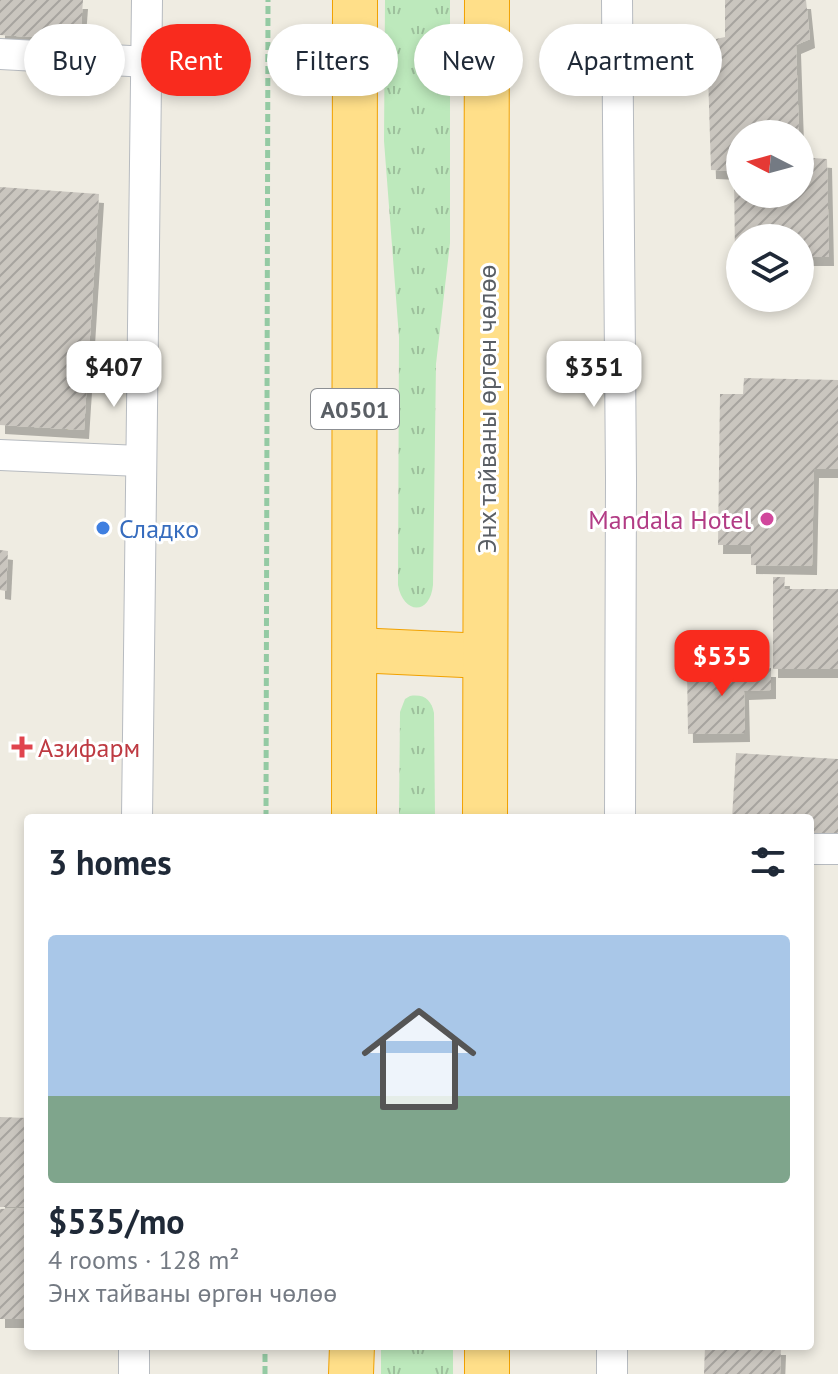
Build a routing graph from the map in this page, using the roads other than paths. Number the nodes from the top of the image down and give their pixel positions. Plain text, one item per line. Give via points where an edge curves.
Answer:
1 (147, 0) edge
2 (355, 0) edge
3 (487, 0) edge
4 (617, 0) edge
5 (147, 24) edge
6 (0, 54) edge
7 (141, 62) edge
8 (147, 96) edge
9 (0, 455) edge
10 (140, 461) junction
11 (355, 650) junction
12 (485, 656) junction
13 (137, 814) edge
14 (354, 814) edge
15 (485, 814) edge
16 (620, 814) edge
17 (814, 849) edge
18 (838, 849) edge
19 (134, 1350) edge
20 (352, 1350) edge
21 (487, 1350) edge
22 (612, 1350) edge
23 (134, 1374) edge
24 (351, 1374) edge
25 (487, 1374) edge
26 (612, 1374) edge

1 - 5 street
2 - 11 highway, A0501
3 - 12 highway, Энх тайваны өргөн чөлөө
4 - 16 street
6 - 7 street
8 - 10 street
9 - 10 street
10 - 13 street
11 - 12 highway
11 - 14 highway, A0501
12 - 15 highway, Энх тайваны өргөн чөлөө
17 - 18 street
19 - 23 street
20 - 24 highway
21 - 25 highway
22 - 26 street

